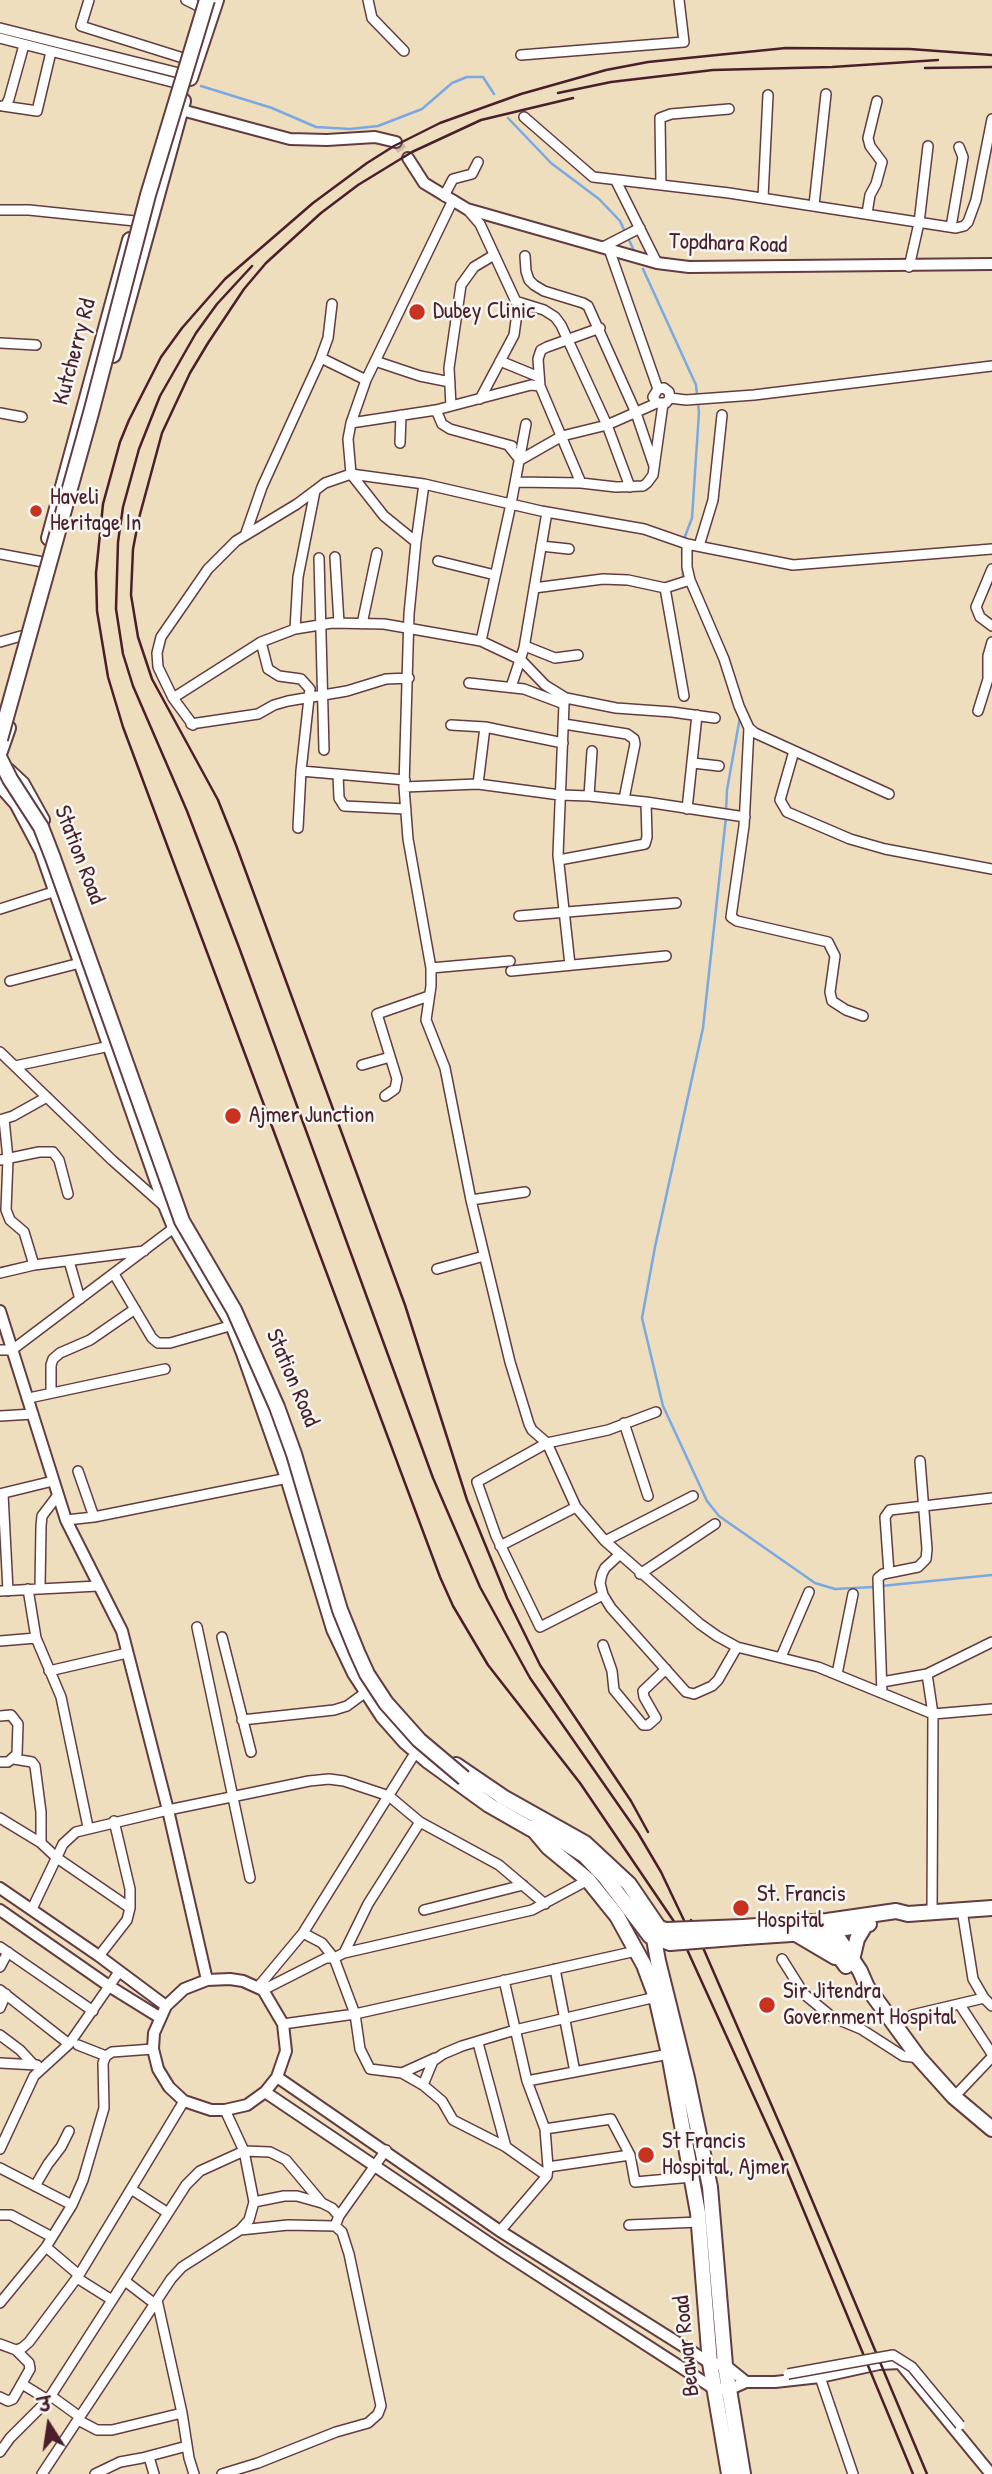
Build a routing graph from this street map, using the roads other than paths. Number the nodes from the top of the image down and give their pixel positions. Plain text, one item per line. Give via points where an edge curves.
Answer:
1 (89, 0) edge
2 (186, 0) edge
3 (216, 0) edge
4 (368, 0) edge
5 (679, 0) edge
6 (203, 2) edge
7 (0, 28) edge
8 (0, 38) edge
9 (24, 45) junction
10 (404, 51) dead end
11 (51, 52) junction
12 (521, 55) dead end
13 (179, 71) junction
14 (0, 88) edge
15 (12, 89) junction
16 (826, 94) dead end
17 (768, 95) dead end
18 (877, 101) dead end
19 (2, 106) edge
20 (174, 108) junction
21 (729, 109) dead end
22 (524, 117) dead end
23 (992, 119) edge
24 (991, 131) edge
25 (396, 142) dead end
26 (928, 146) dead end
27 (959, 147) dead end
28 (408, 158) tunnel mouth
29 (478, 162) dead end
30 (616, 180) junction
31 (661, 185) junction
32 (448, 195) junction
33 (763, 198) junction
34 (814, 205) junction
35 (467, 209) junction
36 (0, 210) edge
37 (867, 213) junction
38 (135, 221) junction
39 (919, 223) junction
40 (951, 227) junction
41 (636, 230) junction
42 (606, 248) junction
43 (494, 255) junction
44 (525, 256) dead end
45 (657, 263) junction
46 (992, 264) edge
47 (909, 267) junction
48 (515, 301) junction
49 (332, 304) dead end
50 (600, 328) junction
51 (569, 339) junction
52 (0, 343) edge
53 (36, 345) dead end
54 (321, 358) junction
55 (375, 361) junction
56 (500, 361) junction
57 (992, 366) edge
58 (366, 380) junction
59 (450, 382) junction
60 (540, 382) junction
61 (480, 399) junction
62 (663, 402) junction
63 (452, 406) junction
64 (436, 410) junction
65 (0, 413) edge
66 (636, 413) junction
67 (401, 415) junction
68 (722, 415) dead end
69 (22, 417) dead end
70 (351, 423) junction
71 (526, 424) dead end
72 (607, 425) junction
73 (562, 436) junction
74 (400, 443) dead end
75 (508, 445) junction
76 (522, 449) junction
77 (520, 460) junction
78 (654, 466) junction
79 (351, 474) junction
80 (516, 482) junction
81 (581, 483) junction
82 (424, 484) junction
83 (630, 487) junction
84 (316, 491) junction
85 (511, 504) junction
86 (547, 512) junction
87 (246, 533) junction
88 (416, 542) junction
89 (687, 544) junction
90 (541, 546) junction
91 (699, 546) junction
92 (569, 549) dead end
93 (992, 549) edge
94 (377, 553) dead end
95 (0, 554) edge
96 (335, 557) dead end
97 (319, 558) dead end
98 (438, 561) dead end
99 (43, 562) junction
100 (992, 569) edge
101 (495, 575) junction
102 (690, 580) junction
103 (534, 588) junction
104 (666, 588) junction
105 (339, 623) junction
106 (362, 624) junction
107 (320, 625) junction
108 (992, 626) edge
109 (409, 627) junction
110 (295, 629) junction
111 (22, 636) junction
112 (481, 641) junction
113 (0, 642) edge
114 (261, 642) junction
115 (992, 642) edge
116 (523, 652) junction
117 (578, 655) dead end
118 (409, 678) junction
119 (469, 683) dead end
120 (511, 687) junction
121 (324, 695) junction
122 (684, 696) dead end
123 (173, 698) junction
124 (311, 699) junction
125 (565, 701) junction
126 (978, 711) dead end
127 (697, 715) junction
128 (715, 718) dead end
129 (0, 719) edge
130 (564, 724) junction
131 (451, 725) dead end
132 (485, 727) junction
133 (749, 728) junction
134 (0, 739) edge
135 (563, 743) junction
136 (324, 750) dead end
137 (0, 751) edge
138 (592, 751) dead end
139 (794, 751) junction
140 (693, 763) junction
141 (719, 766) dead end
142 (300, 771) junction
143 (338, 774) junction
144 (2, 777) edge
145 (22, 784) junction
146 (405, 784) junction
147 (478, 785) junction
148 (889, 794) dead end
149 (560, 795) junction
150 (589, 796) junction
151 (624, 799) junction
152 (646, 802) junction
153 (406, 809) junction
154 (687, 810) junction
155 (745, 817) junction
156 (298, 828) dead end
157 (559, 860) junction
158 (992, 869) edge
159 (56, 891) junction
160 (676, 903) dead end
161 (0, 909) edge
162 (564, 913) junction
163 (519, 916) dead end
164 (666, 956) dead end
165 (80, 963) junction
166 (570, 965) junction
167 (431, 968) junction
168 (10, 981) dead end
169 (429, 996) junction
170 (863, 1016) dead end
171 (110, 1046) junction
172 (0, 1052) edge
173 (390, 1057) junction
174 (362, 1065) dead end
175 (15, 1066) junction
176 (385, 1096) dead end
177 (47, 1097) junction
178 (2, 1120) edge
179 (4, 1159) edge
180 (525, 1192) dead end
181 (68, 1194) dead end
182 (471, 1200) junction
183 (167, 1208) junction
184 (175, 1227) junction
185 (145, 1251) junction
186 (484, 1256) junction
187 (69, 1261) junction
188 (34, 1265) junction
189 (437, 1269) dead end
190 (0, 1273) edge
191 (114, 1274) junction
192 (80, 1299) junction
193 (135, 1309) junction
194 (0, 1311) edge
195 (233, 1325) junction
196 (0, 1350) edge
197 (12, 1350) junction
198 (165, 1368) dead end
199 (51, 1393) junction
200 (29, 1398) junction
201 (656, 1412) dead end
202 (33, 1414) junction
203 (0, 1416) edge
204 (624, 1423) junction
205 (547, 1443) junction
206 (920, 1461) dead end
207 (78, 1471) dead end
208 (288, 1478) junction
209 (53, 1481) junction
210 (2, 1494) edge
211 (58, 1495) junction
212 (648, 1496) dead end
213 (693, 1496) dead end
214 (992, 1498) edge
215 (925, 1506) junction
216 (576, 1507) junction
217 (94, 1517) junction
218 (66, 1520) junction
219 (715, 1524) dead end
220 (605, 1541) junction
221 (500, 1546) junction
222 (619, 1555) junction
223 (889, 1573) junction
224 (640, 1574) junction
225 (98, 1586) junction
226 (40, 1588) junction
227 (28, 1589) junction
228 (4, 1591) edge
229 (809, 1592) dead end
230 (853, 1594) dead end
231 (603, 1595) junction
232 (197, 1627) dead end
233 (222, 1637) dead end
234 (36, 1638) junction
235 (0, 1642) edge
236 (992, 1642) edge
237 (603, 1645) dead end
238 (737, 1647) junction
239 (127, 1653) junction
240 (781, 1657) junction
241 (666, 1669) junction
242 (50, 1671) junction
243 (837, 1674) junction
244 (927, 1674) junction
245 (882, 1682) junction
246 (366, 1692) junction
247 (882, 1693) junction
248 (992, 1709) edge
249 (933, 1714) junction
250 (0, 1716) edge
251 (242, 1720) junction
252 (251, 1752) dead end
253 (412, 1758) dead end
254 (14, 1759) junction
255 (0, 1762) edge
256 (478, 1789) junction
257 (389, 1796) junction
258 (232, 1797) junction
259 (168, 1810) junction
260 (0, 1818) edge
261 (114, 1821) junction
262 (420, 1822) junction
263 (535, 1823) junction
264 (89, 1827) junction
265 (41, 1843) junction
266 (57, 1858) junction
267 (250, 1878) dead end
268 (588, 1880) junction
269 (523, 1885) junction
270 (0, 1888) edge
271 (545, 1904) junction
272 (130, 1908) junction
273 (985, 1908) edge
274 (32, 1909) junction
275 (0, 1910) edge
276 (424, 1910) dead end
277 (962, 1910) junction
278 (932, 1912) junction
279 (908, 1914) junction
280 (866, 1924) junction
281 (824, 1926) junction
282 (660, 1932) junction
283 (745, 1932) junction
284 (303, 1933) junction
285 (796, 1934) junction
286 (4, 1950) edge
287 (636, 1951) junction
288 (344, 1953) junction
289 (99, 1956) junction
290 (334, 1958) junction
291 (782, 1959) dead end
292 (847, 1961) junction
293 (0, 1967) edge
294 (555, 1969) junction
295 (119, 1972) junction
296 (207, 1980) junction
297 (504, 1980) junction
298 (109, 1986) junction
299 (261, 1988) junction
300 (3, 1992) edge
301 (656, 1997) junction
302 (984, 1998) junction
303 (960, 2005) junction
304 (166, 2006) junction
305 (992, 2006) edge
306 (0, 2008) edge
307 (93, 2011) junction
308 (355, 2014) junction
309 (912, 2015) dead end
310 (159, 2017) junction
311 (564, 2018) junction
312 (283, 2024) junction
313 (515, 2030) junction
314 (0, 2035) edge
315 (478, 2043) junction
316 (73, 2045) junction
317 (153, 2049) junction
318 (669, 2054) junction
319 (992, 2055) edge
320 (107, 2056) junction
321 (440, 2056) junction
322 (919, 2058) junction
323 (0, 2063) edge
324 (38, 2066) junction
325 (575, 2072) junction
326 (402, 2073) junction
327 (277, 2077) junction
328 (527, 2081) junction
329 (423, 2085) junction
330 (265, 2092) junction
331 (954, 2096) junction
332 (184, 2101) junction
333 (225, 2110) junction
334 (545, 2129) junction
335 (992, 2129) edge
336 (69, 2131) dead end
337 (506, 2147) junction
338 (0, 2149) edge
339 (386, 2150) junction
340 (244, 2151) junction
341 (630, 2155) junction
342 (375, 2166) junction
343 (0, 2168) edge
344 (548, 2171) junction
345 (692, 2177) junction
346 (35, 2186) junction
347 (131, 2189) junction
348 (254, 2202) junction
349 (323, 2203) junction
350 (72, 2205) junction
351 (168, 2213) junction
352 (0, 2215) edge
353 (339, 2216) junction
354 (703, 2221) junction
355 (629, 2225) dead end
356 (335, 2227) junction
357 (240, 2230) junction
358 (500, 2231) junction
359 (52, 2237) junction
360 (46, 2247) junction
361 (78, 2276) junction
362 (125, 2281) junction
363 (112, 2300) junction
364 (156, 2302) junction
365 (0, 2303) edge
366 (0, 2344) edge
367 (16, 2350) junction
368 (718, 2364) junction
369 (820, 2377) junction
370 (747, 2382) junction
371 (775, 2382) junction
372 (22, 2384) junction
373 (721, 2389) junction
374 (0, 2397) edge
375 (49, 2398) junction
376 (182, 2413) junction
377 (79, 2419) junction
378 (0, 2431) edge
379 (10, 2438) junction
380 (964, 2442) junction
381 (187, 2446) junction
382 (0, 2452) edge
383 (149, 2457) junction
384 (42, 2474) edge
385 (95, 2474) edge
386 (154, 2474) edge
387 (194, 2474) edge
388 (222, 2474) edge
389 (729, 2474) edge
390 (743, 2474) edge
391 (853, 2474) edge
392 (991, 2474) edge

1 - 13 street via 81,26
2 - 6 street
3 - 20 main road
4 - 10 street via 372,18
5 - 12 street via 684,41
6 - 13 main road, Kutcherry Rd
6 - 134 main road, bridge
7 - 13 street
8 - 9 street
9 - 11 street
9 - 15 street
11 - 13 street
11 - 19 street via 37,111
13 - 20 main road, Kutcherry Rd
14 - 15 street
15 - 19 street via 8,103
16 - 34 street
17 - 33 street
18 - 37 street via 868,138 882,162
20 - 25 street via 290,139 375,137
20 - 38 main road, Kutcherry Rd
20 - 137 main road via 41,616
21 - 31 street via 660,118
22 - 30 street via 587,174
23 - 24 street
24 - 40 street via 968,222
26 - 39 street
27 - 40 street via 963,157
28 - 32 street, Topdhara Road via 424,183
29 - 32 street via 472,174 453,179
30 - 31 street
30 - 41 street
31 - 33 street
32 - 35 street, Topdhara Road
32 - 55 street
33 - 34 street
34 - 37 street
35 - 42 street, Topdhara Road
35 - 43 street via 480,224
36 - 38 street
37 - 39 street
38 - 99 main road, Kutcherry Rd
39 - 40 street
39 - 47 street
41 - 42 street
41 - 45 street
42 - 45 street, Topdhara Road
42 - 62 street via 657,389 654,394
43 - 48 street
43 - 59 street via 474,267 461,285
44 - 50 street via 529,280 544,291 588,306
45 - 47 street, Topdhara Road
46 - 47 street, Topdhara Road
48 - 51 street via 555,317
48 - 56 street via 514,335
49 - 54 street
50 - 51 street
50 - 66 street
51 - 60 street via 541,350
51 - 72 street
52 - 53 street
54 - 58 street
54 - 87 street via 261,487
55 - 58 street
55 - 59 street
56 - 60 street
56 - 61 street
57 - 62 street
58 - 70 street
59 - 63 street
60 - 61 street
60 - 73 street
61 - 63 street
62 - 66 street
62 - 78 street
63 - 64 street
64 - 67 street
64 - 75 street via 450,429
65 - 69 street
66 - 72 street
66 - 78 street
67 - 70 street
67 - 74 street
68 - 91 street via 713,500
70 - 79 street
71 - 76 street
72 - 73 street
72 - 83 street
73 - 77 street
73 - 81 street
75 - 76 street
75 - 77 street
76 - 77 street
77 - 80 street
78 - 83 street via 647,483
79 - 82 street
79 - 84 street
79 - 88 street via 384,516
80 - 81 street
80 - 85 street
81 - 83 street
82 - 85 street
82 - 88 street
84 - 87 street
84 - 110 street via 298,577
85 - 86 street
85 - 101 street
86 - 89 street via 645,529
86 - 90 street
87 - 123 street via 208,569 161,637 158,667
88 - 109 street
89 - 91 street
89 - 102 street
90 - 92 street
90 - 103 street
91 - 93 street via 793,565
94 - 106 street
95 - 99 street
96 - 105 street
97 - 107 street
98 - 101 street
99 - 111 main road, Kutcherry Rd
100 - 108 street via 976,607
101 - 112 street
102 - 104 street
102 - 133 street
103 - 104 street via 603,579
103 - 116 street
104 - 122 street
105 - 106 street
105 - 107 street
106 - 109 street
107 - 110 street
107 - 121 street
109 - 112 street
109 - 118 street
110 - 114 street
111 - 113 street
111 - 129 main road, Kutcherry Rd
112 - 116 street
114 - 123 street
114 - 124 street via 268,669 279,676 301,678
115 - 126 street via 988,680
116 - 117 street via 555,658
116 - 120 street
116 - 125 street via 545,685
118 - 121 street via 386,679
118 - 146 street
119 - 120 street
120 - 125 street
121 - 124 street
121 - 136 street
123 - 124 street via 189,724 258,714 288,701
124 - 142 street
125 - 127 street
125 - 130 street
127 - 128 street
127 - 140 street
130 - 135 street
130 - 151 street via 634,739
131 - 132 street
132 - 135 street
132 - 147 street
133 - 139 street
133 - 155 street
135 - 149 street
138 - 150 street
139 - 148 street
139 - 158 street via 780,800 787,812 885,849
140 - 141 street
140 - 154 street
142 - 143 street
142 - 156 street
143 - 146 street
143 - 153 street via 344,806
144 - 145 main road, Station Road
144 - 145 street
144 - 159 main road, Station Road via 28,820
144 - 256 main road, bridge via 41,827 182,1222 234,1310 277,1407 340,1610 367,1674 419,1740
145 - 256 main road, Station Road via 68,888 174,1193 249,1333 281,1406 364,1658 417,1731
146 - 147 street
146 - 153 street
147 - 149 street
149 - 150 street
149 - 157 street
150 - 151 street
151 - 152 street
152 - 154 street
152 - 157 street via 645,844
153 - 167 street
154 - 155 street
155 - 170 street via 731,917 828,942 835,956 832,1001
157 - 162 street
159 - 161 street
159 - 165 main road, Station Road
160 - 162 street
162 - 163 street
162 - 166 street
164 - 166 street
165 - 168 street
165 - 171 main road, Station Road
166 - 167 street
167 - 169 street
169 - 173 street via 377,1014
169 - 182 street via 426,1020 444,1068
171 - 175 street
171 - 183 main road, Station Road
172 - 175 street
173 - 174 street
173 - 176 street via 397,1084
175 - 177 street
177 - 178 street
177 - 183 street
178 - 179 street
179 - 181 street via 53,1152
179 - 188 street via 7,1215 24,1233
180 - 182 street
182 - 186 street
183 - 184 main road, Station Road
184 - 185 street
184 - 195 main road, Station Road
185 - 187 street
185 - 191 street
186 - 189 street
186 - 205 street via 528,1424
187 - 188 street
187 - 192 street
188 - 190 street
191 - 192 street
191 - 193 street
192 - 197 street
193 - 195 street via 152,1338 162,1344
193 - 199 street via 53,1359
194 - 197 street
195 - 208 main road, Station Road
196 - 197 street
197 - 200 street
198 - 199 street
199 - 200 street
200 - 202 street
201 - 204 street
202 - 203 street
202 - 209 street
204 - 205 street
204 - 212 street
205 - 216 street
205 - 221 street via 477,1482
206 - 215 street
207 - 217 street
208 - 217 street
208 - 246 main road, Station Road via 334,1629
209 - 210 street
209 - 211 street
210 - 228 street
211 - 218 street
211 - 226 street via 41,1526
213 - 220 street
214 - 215 street
215 - 223 street via 926,1559 918,1567
215 - 223 street via 886,1513
216 - 220 street
216 - 221 street
217 - 218 street
218 - 225 street
219 - 224 street
220 - 222 street
221 - 231 street via 540,1628
222 - 224 street
222 - 231 street via 602,1574
223 - 245 street via 878,1578
224 - 238 street via 700,1625
225 - 226 street
225 - 239 street via 122,1631
226 - 227 street
227 - 228 street
227 - 234 street
229 - 240 street
230 - 243 street
231 - 241 street
232 - 258 street
233 - 251 street
234 - 235 street
234 - 242 street
236 - 244 street
237 - 241 street via 614,1690 643,1725 656,1718 643,1690
238 - 240 street
238 - 241 street via 718,1680 694,1694 686,1692
239 - 242 street
239 - 259 street
240 - 243 street
242 - 264 street via 61,1697
243 - 247 street
244 - 245 street
244 - 249 street
245 - 247 street
246 - 251 street via 334,1710
246 - 256 main road, Station Road via 406,1742 451,1780
247 - 249 street
248 - 249 street
249 - 278 street
250 - 254 street via 11,1715 18,1724
251 - 252 street
253 - 257 street
254 - 255 street
254 - 265 street via 35,1766
256 - 263 main road, Station Road
257 - 258 street via 329,1779
257 - 262 street
257 - 284 street
258 - 259 street
258 - 267 street
259 - 261 street
259 - 296 street
260 - 265 street
261 - 264 street
261 - 272 street
262 - 269 street via 499,1865
262 - 288 street via 368,1904
263 - 268 main road, Station Road via 548,1847
263 - 282 main road, Station Road via 562,1828 610,1864
264 - 266 street via 69,1836
265 - 266 street
266 - 272 street
266 - 274 street
268 - 271 street
268 - 287 main road, Station Road via 617,1916
269 - 271 street
269 - 276 street
270 - 274 street
271 - 288 street
272 - 289 street via 127,1920
273 - 277 main road
274 - 289 street
275 - 298 street
277 - 278 main road
277 - 302 street via 973,1979
278 - 279 main road
279 - 280 main road
279 - 281 main road via 896,1911
280 - 281 main road
280 - 292 main road
281 - 283 main road
281 - 285 main road
281 - 292 main road
282 - 283 main road, bridge
282 - 354 main road via 710,2187
283 - 285 main road
284 - 290 street via 322,1943
284 - 299 street
285 - 292 main road
286 - 293 street
286 - 307 street
287 - 294 street
287 - 301 main road, Station Road
288 - 290 street
289 - 295 street
290 - 299 street
290 - 308 street
291 - 322 street via 804,1994 832,2017 903,2056
292 - 322 main road
294 - 297 street
294 - 311 street
295 - 298 street
295 - 304 street
296 - 299 street via 243,1981
296 - 304 street via 184,1989
297 - 308 street
297 - 313 street
298 - 307 street
298 - 310 street
299 - 312 street
300 - 306 street
300 - 316 street
301 - 311 street
301 - 318 main road, Station Road
302 - 303 street
302 - 305 street
303 - 309 street
303 - 319 street
304 - 310 street
307 - 316 street
308 - 312 street
308 - 326 street via 360,2049 370,2069
310 - 317 street
311 - 313 street
311 - 325 street
312 - 327 street via 286,2051
313 - 315 street
313 - 328 street
314 - 324 street
315 - 321 street
315 - 337 street
316 - 320 street
316 - 324 street
317 - 320 street
317 - 332 street via 158,2069
318 - 325 street
318 - 345 main road, Station Road
319 - 331 street
320 - 350 street via 103,2063 104,2108
321 - 326 street
321 - 329 street via 433,2061
322 - 331 main road
323 - 324 street
324 - 338 street
325 - 328 street
326 - 329 street
327 - 330 street
327 - 339 street
328 - 334 street
329 - 337 street via 442,2101 453,2120
330 - 333 street via 247,2105
330 - 342 street
331 - 335 main road
332 - 333 street
332 - 347 street
333 - 340 street
334 - 341 street via 611,2119
334 - 344 street
336 - 346 street
337 - 344 street
339 - 342 street
339 - 358 street
340 - 348 street
340 - 349 street via 278,2154
340 - 351 street via 200,2171
341 - 344 street
341 - 345 street via 635,2182
342 - 353 street
342 - 373 street
343 - 346 street
344 - 358 street
345 - 354 main road, Station Road
346 - 350 street
347 - 351 street
347 - 361 street
348 - 349 street via 284,2196
348 - 357 street via 249,2220
349 - 353 street
350 - 359 street
351 - 362 street
352 - 359 street
353 - 356 street
354 - 355 street
354 - 368 main road, Beawar Road
356 - 357 street
356 - 388 street via 342,2232 349,2254 381,2406 378,2414 368,2423
357 - 364 street via 182,2267
358 - 368 street
359 - 360 street
360 - 361 street
360 - 365 street
361 - 363 street
361 - 367 street via 29,2342
362 - 363 street
362 - 364 street
363 - 375 street
364 - 376 street
364 - 377 street
366 - 367 street
367 - 372 street via 30,2366
368 - 370 street
368 - 373 main road, Beawar Road
369 - 371 street
369 - 380 street via 900,2363
369 - 391 street
370 - 371 street
370 - 373 street
371 - 380 street, bridge via 788,2374 893,2355 912,2367 960,2425
372 - 374 street via 10,2400
372 - 375 street
373 - 389 main road, Beawar Road
373 - 390 main road, Beawar Road
375 - 377 street
375 - 379 street
376 - 377 street via 112,2430 97,2430
376 - 381 street
377 - 384 street
378 - 379 street
379 - 382 street
380 - 392 street
381 - 383 street
381 - 387 street
383 - 385 street via 120,2462
383 - 386 street

